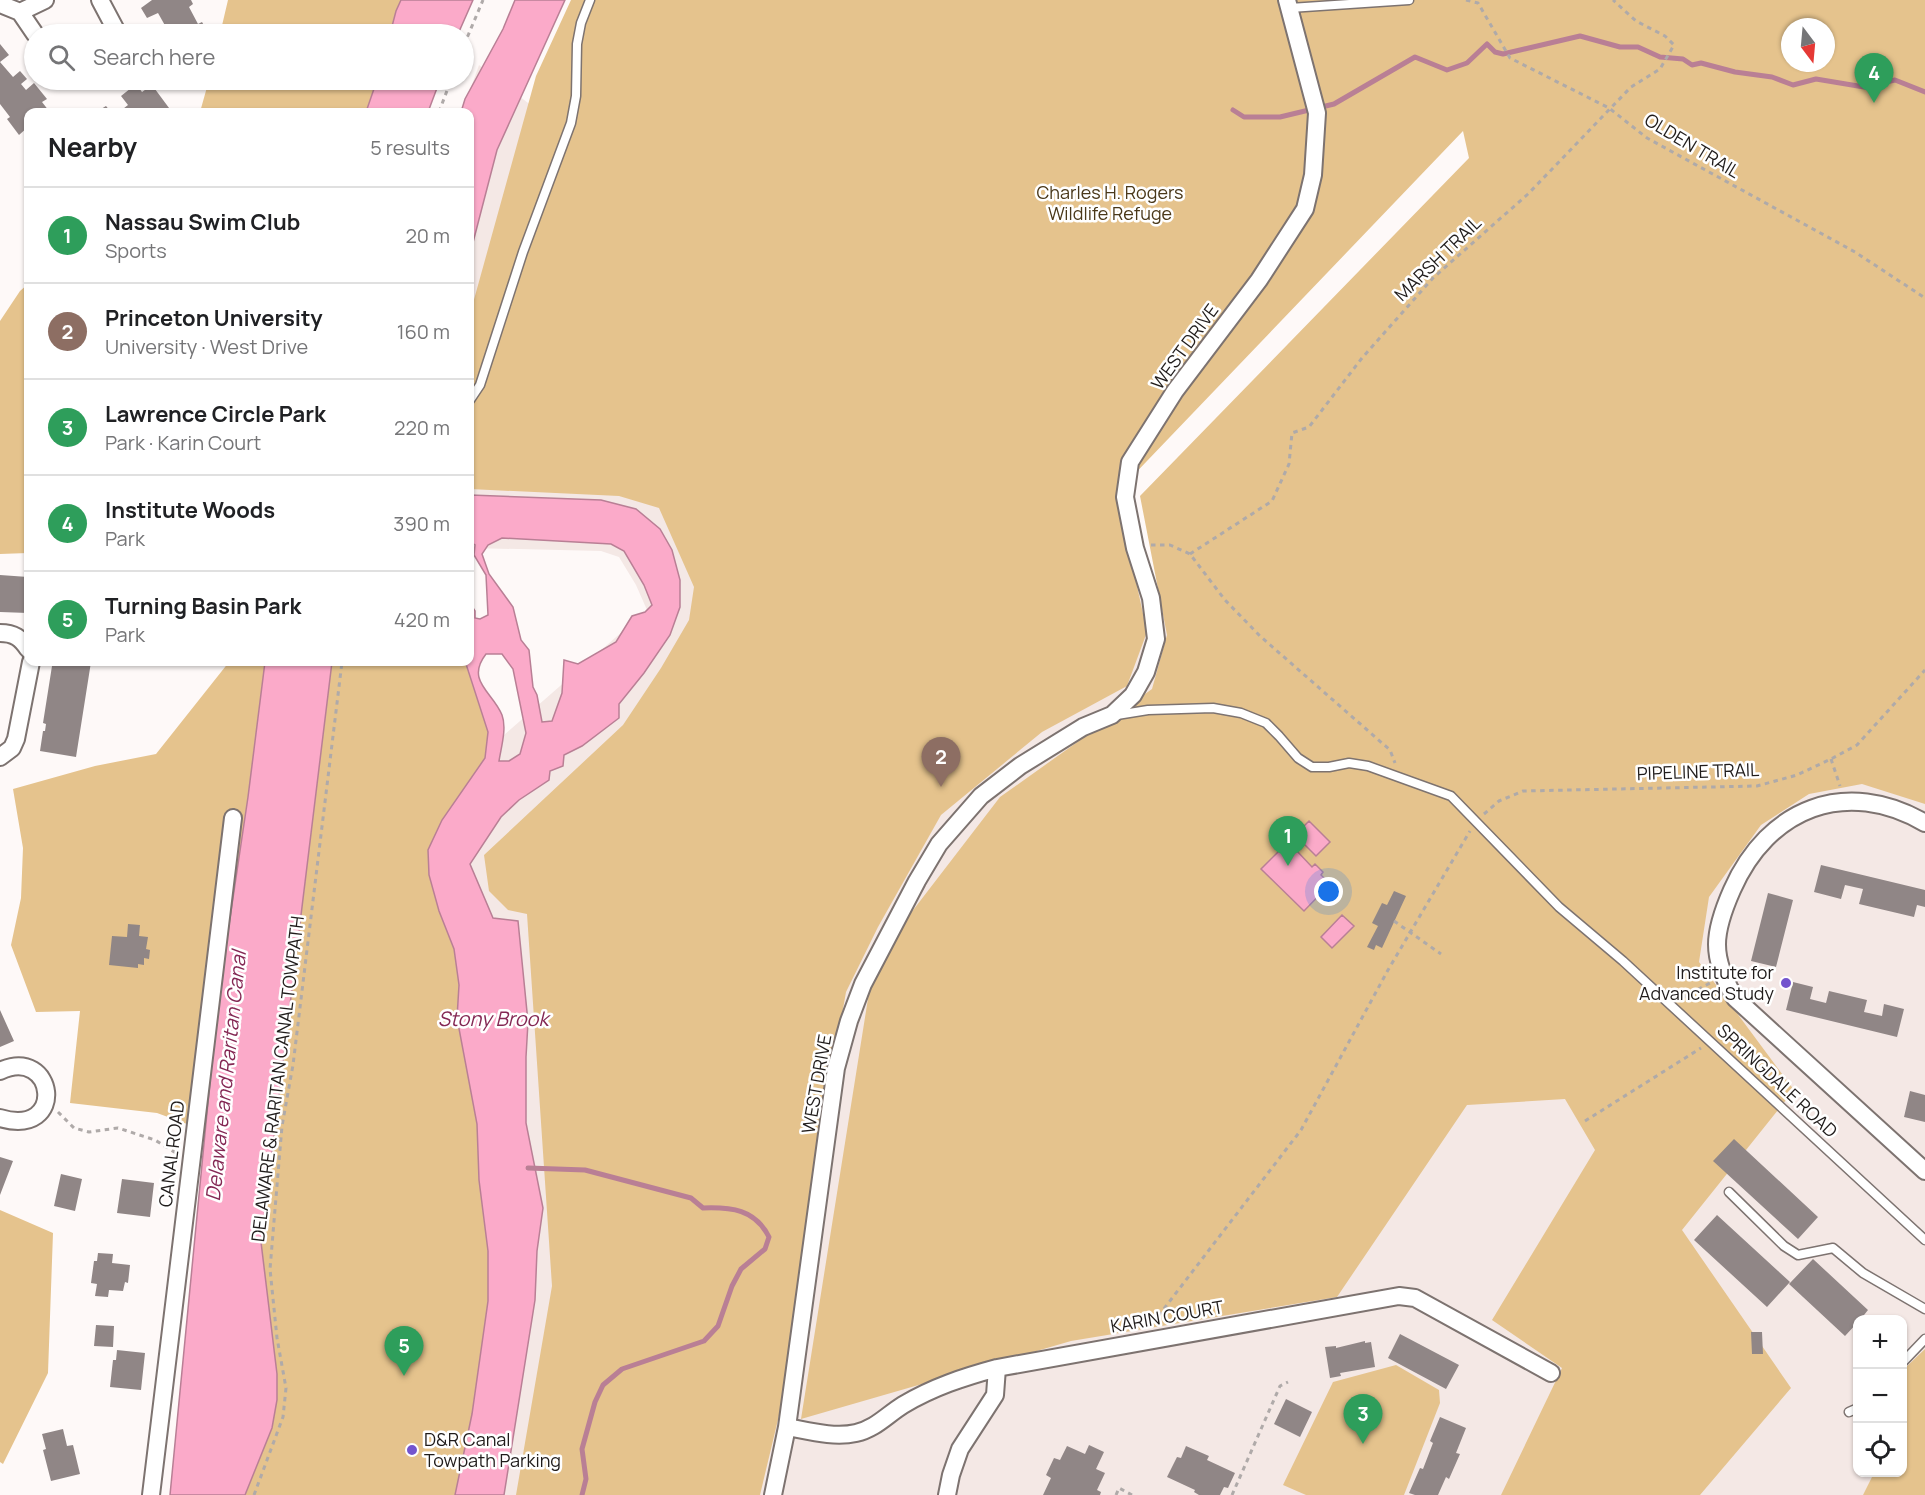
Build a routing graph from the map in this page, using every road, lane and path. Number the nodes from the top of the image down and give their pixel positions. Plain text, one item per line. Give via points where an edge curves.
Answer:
1 (45, 0) edge
2 (100, 0) edge
3 (483, 0) edge
4 (590, 0) edge
5 (1409, 0) edge
6 (1466, 0) edge
7 (1613, 0) edge
8 (0, 4) edge
9 (1288, 4) edge
10 (20, 12) junction
11 (28, 24) edge
12 (113, 24) edge
13 (472, 24) edge
14 (447, 90) edge
15 (440, 108) edge
16 (1609, 108) junction
17 (1925, 298) edge
18 (474, 394) edge
19 (1135, 548) junction
20 (1190, 554) junction
21 (0, 633) edge
22 (24, 643) edge
23 (30, 666) edge
24 (342, 666) edge
25 (1925, 670) edge
26 (1112, 715) junction
27 (0, 757) edge
28 (1832, 759) junction
29 (1402, 778) junction
30 (1843, 801) junction
31 (232, 818) dead end
32 (1476, 821) junction
33 (1925, 823) edge
34 (1527, 875) joint
35 (1394, 921) dead end
36 (1410, 932) junction
37 (1441, 954) dead end
38 (1722, 976) junction
39 (1670, 1005) junction
40 (1710, 1042) junction
41 (0, 1071) edge
42 (46, 1099) junction
43 (0, 1118) edge
44 (1585, 1121) dead end
45 (190, 1167) junction
46 (1925, 1171) edge
47 (1729, 1192) dead end
48 (1925, 1240) edge
49 (1925, 1309) edge
50 (1925, 1339) edge
51 (1138, 1342) junction
52 (1907, 1358) edge
53 (997, 1368) junction
54 (1551, 1373) dead end
55 (1288, 1382) dead end
56 (1853, 1410) edge
57 (1849, 1412) dead end
58 (787, 1428) junction
59 (151, 1495) edge
60 (254, 1495) edge
61 (772, 1495) edge
62 (947, 1495) edge
63 (1116, 1495) edge
64 (1132, 1495) edge
65 (1232, 1495) edge

1 - 10 street
2 - 12 street
3 - 13 path
4 - 18 lane via 577,45 571,123
5 - 9 lane
6 - 16 path, OLDEN TRAIL via 1478,3 1510,58
7 - 16 path, MARSH TRAIL via 1636,21 1674,45 1660,69 1630,87
8 - 10 street
9 - 19 street, WEST DRIVE via 1316,108 1313,176 1305,210 1259,280 1175,391 1130,462 1125,497
10 - 11 street
14 - 15 path
16 - 17 path, OLDEN TRAIL via 1647,138 1855,252
16 - 20 path, MARSH TRAIL via 1528,194 1433,278 1362,358 1309,427 1292,433 1289,464 1272,501
19 - 20 path via 1154,544
19 - 26 street, WEST DRIVE via 1151,598 1156,639 1142,680
20 - 29 path via 1225,600 1260,636 1390,750
21 - 22 street via 14,634
23 - 27 street via 16,740
24 - 60 path, DELAWARE & RARITAN CANAL TOWPATH via 274,1203 270,1269 286,1388 283,1417
25 - 28 path, PIPELINE TRAIL via 1857,745
26 - 29 lane, WEST DRIVE via 1213,708 1241,713 1266,723 1298,758 1312,767 1349,763
26 - 58 street, WEST DRIVE via 1083,727 981,796 939,844 862,984 836,1068
28 - 30 path
28 - 32 path, PIPELINE TRAIL via 1797,775 1757,786 1523,791 1499,801
29 - 32 lane, WEST DRIVE via 1451,796
30 - 33 street via 1873,803 1910,814
30 - 38 street via 1813,808 1784,821 1759,844 1721,915 1716,949
31 - 45 street, CANAL ROAD
32 - 34 lane, WEST DRIVE
32 - 36 path, PIPELINE TRAIL
34 - 39 lane, SPRINGDALE ROAD
35 - 36 path
36 - 37 path
36 - 51 path, PIPELINE TRAIL via 1301,1130
38 - 39 path
38 - 46 street via 1735,998
39 - 40 lane, SPRINGDALE ROAD
40 - 44 path
40 - 48 lane, SPRINGDALE ROAD
41 - 42 street via 24,1066 34,1071 42,1079
42 - 43 street via 35,1118 16,1123
42 - 45 path via 74,1128 89,1132 118,1128 140,1134 176,1153
45 - 59 street, CANAL ROAD
47 - 49 lane via 1798,1255 1833,1248 1863,1273
50 - 52 lane
51 - 53 street, KARIN COURT
51 - 54 street, KARIN COURT via 1399,1296 1415,1298
53 - 58 street, KARIN COURT via 928,1391 872,1428 856,1433 837,1435
53 - 62 street via 995,1395 960,1449
55 - 65 path via 1281,1386
56 - 57 lane
58 - 61 street, WEST DRIVE
63 - 64 path via 1119,1488

